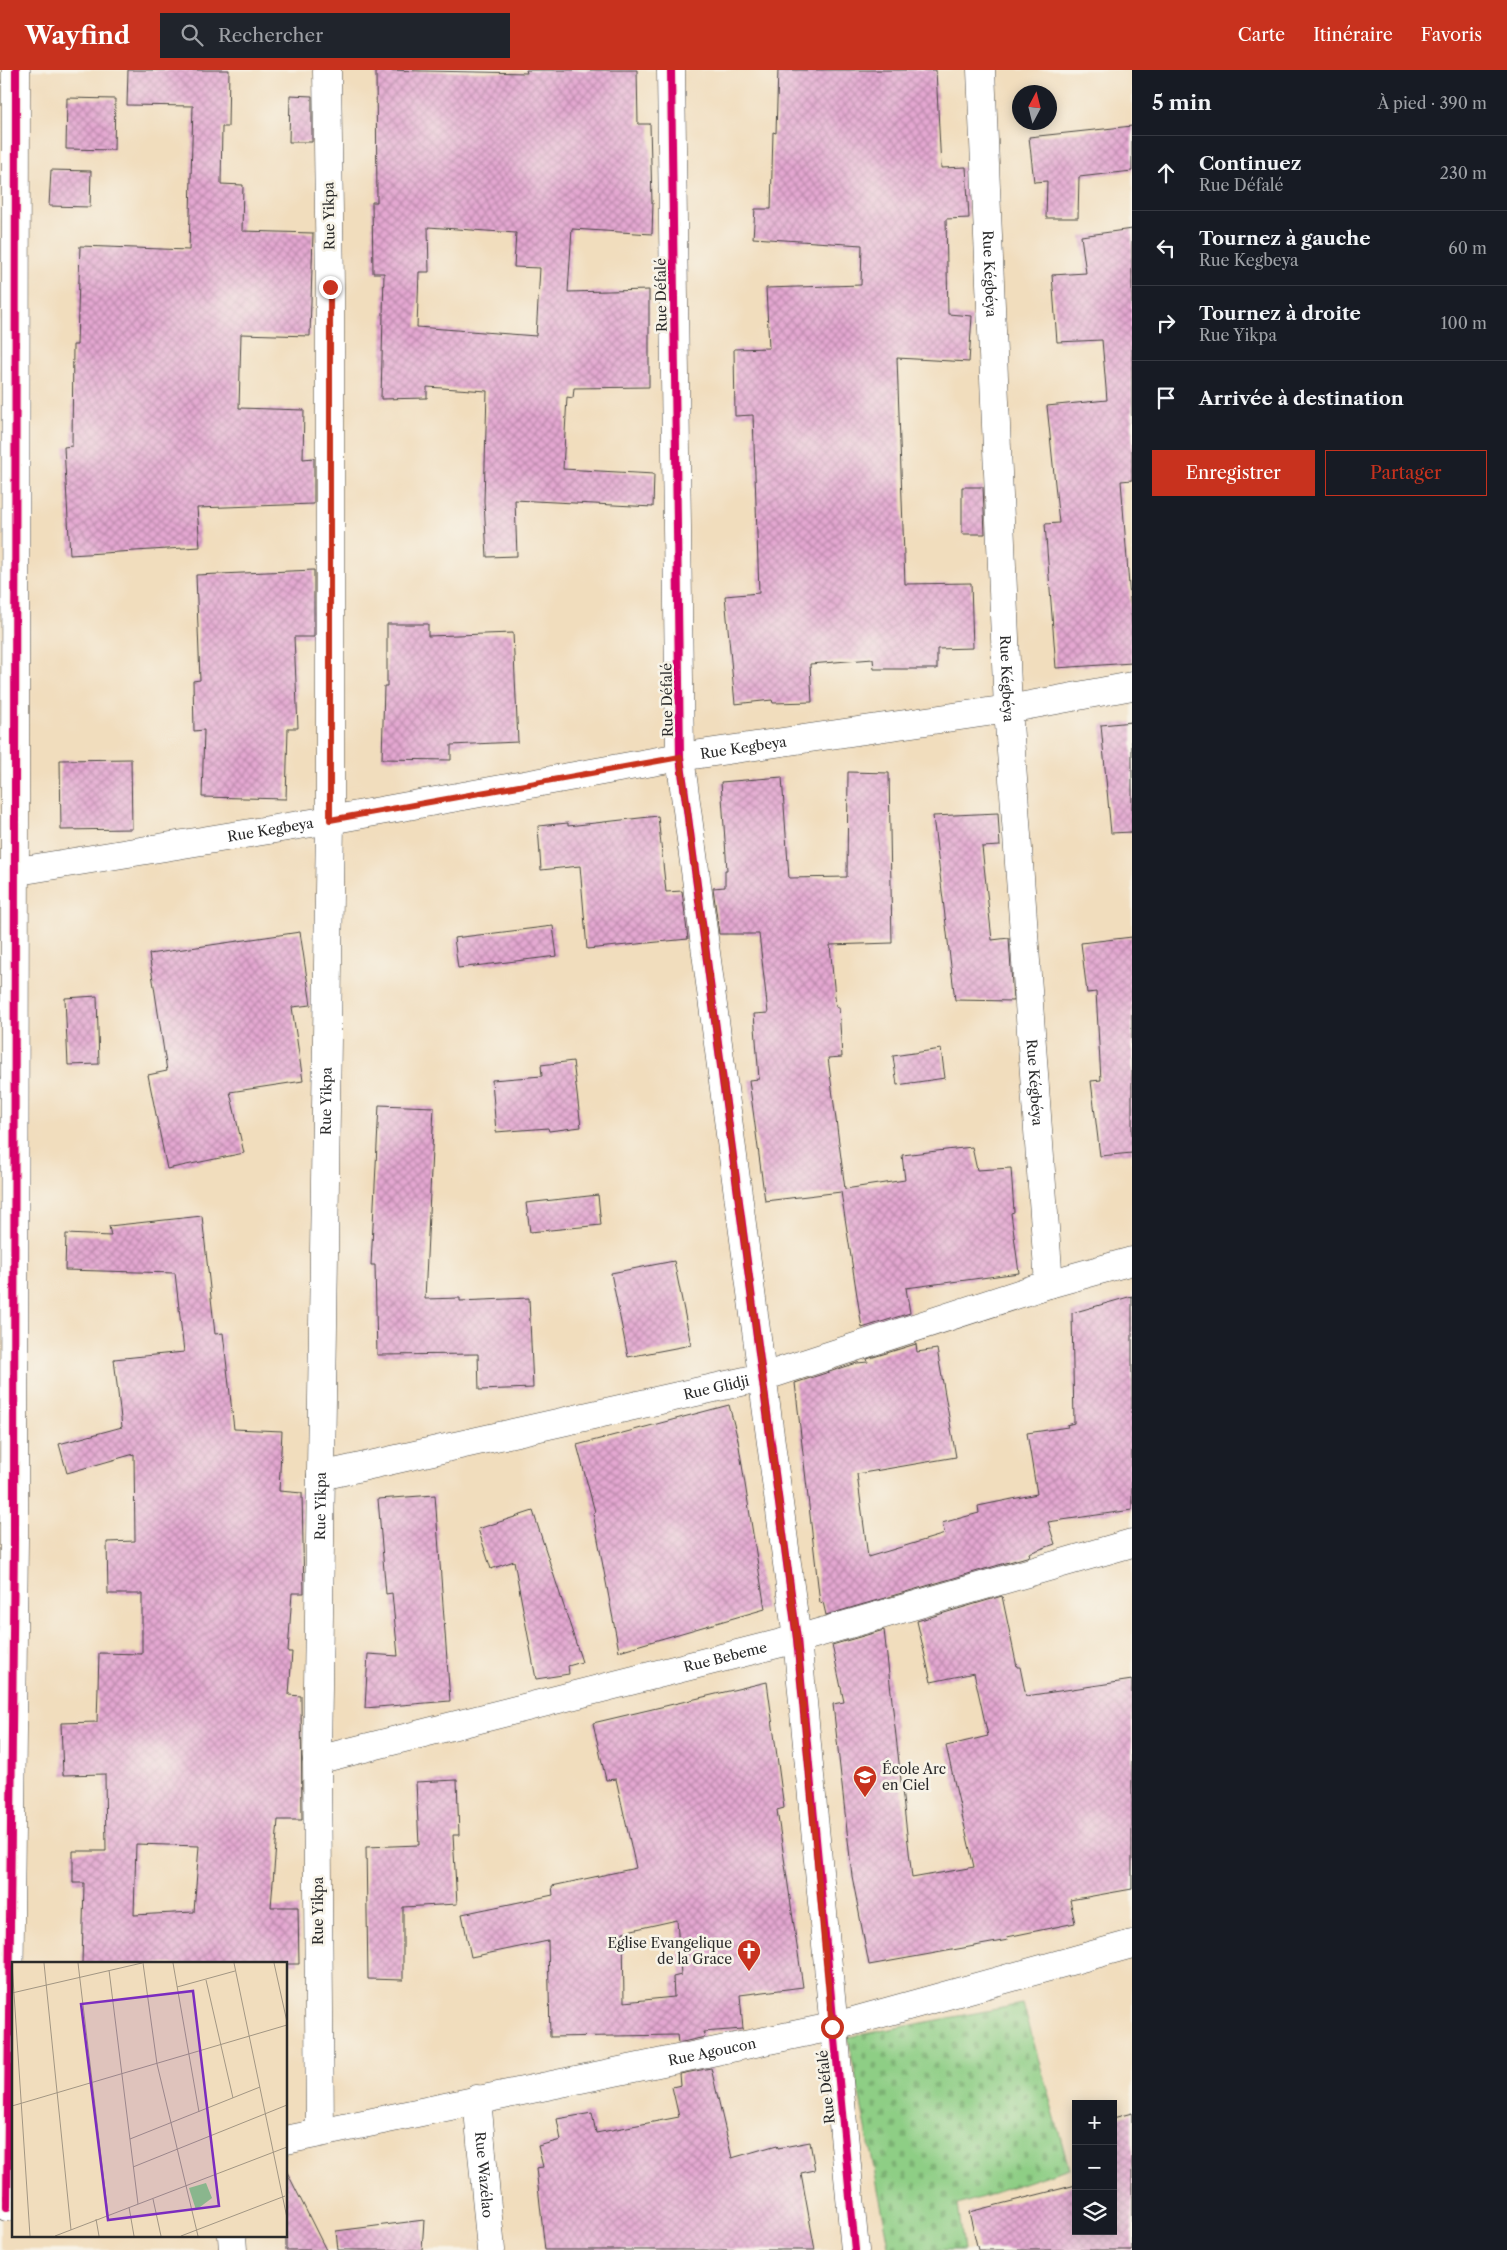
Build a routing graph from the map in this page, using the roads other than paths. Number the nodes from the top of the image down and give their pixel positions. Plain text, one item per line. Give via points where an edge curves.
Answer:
1 (16, 70) edge
2 (327, 70) edge
3 (671, 70) edge
4 (981, 70) edge
5 (1132, 686) edge
6 (1008, 709) junction
7 (680, 757) junction
8 (330, 820) junction
9 (7, 872) edge
10 (1132, 1261) edge
11 (1049, 1284) junction
12 (763, 1378) junction
13 (321, 1476) junction
14 (1132, 1542) edge
15 (797, 1639) junction
16 (317, 1760) junction
17 (1132, 1944) edge
18 (832, 2027) junction
19 (477, 2099) junction
20 (320, 2132) junction
21 (288, 2140) edge
22 (7, 2207) edge
23 (491, 2250) edge
24 (855, 2250) edge

1 - 9 street
2 - 8 street, Rue Yikpa
3 - 7 street, Rue Défalé
4 - 6 street, Rue Kégbéya
5 - 6 street, Rue Kegbeya
6 - 7 street, Rue Kegbeya
6 - 11 street, Rue Kégbéya
7 - 8 street, Rue Kegbeya
7 - 12 street, Rue Défalé
8 - 9 street, Rue Kegbeya
8 - 13 street, Rue Yikpa
9 - 22 street via 14,1539
10 - 11 street, Rue Glidji
11 - 12 street, Rue Glidji
12 - 13 street, Rue Glidji
12 - 15 street, Rue Défalé
13 - 16 street, Rue Yikpa
14 - 15 street, Rue Bebeme
15 - 16 street, Rue Bebeme
15 - 18 street, Rue Défalé
16 - 20 street, Rue Yikpa
17 - 18 street, Rue Agoucon
18 - 19 street, Rue Agoucon
18 - 24 street, Rue Défalé
19 - 20 street, Rue Agoucon
19 - 23 street, Rue Wazélao
20 - 21 street, Rue Agoucon

